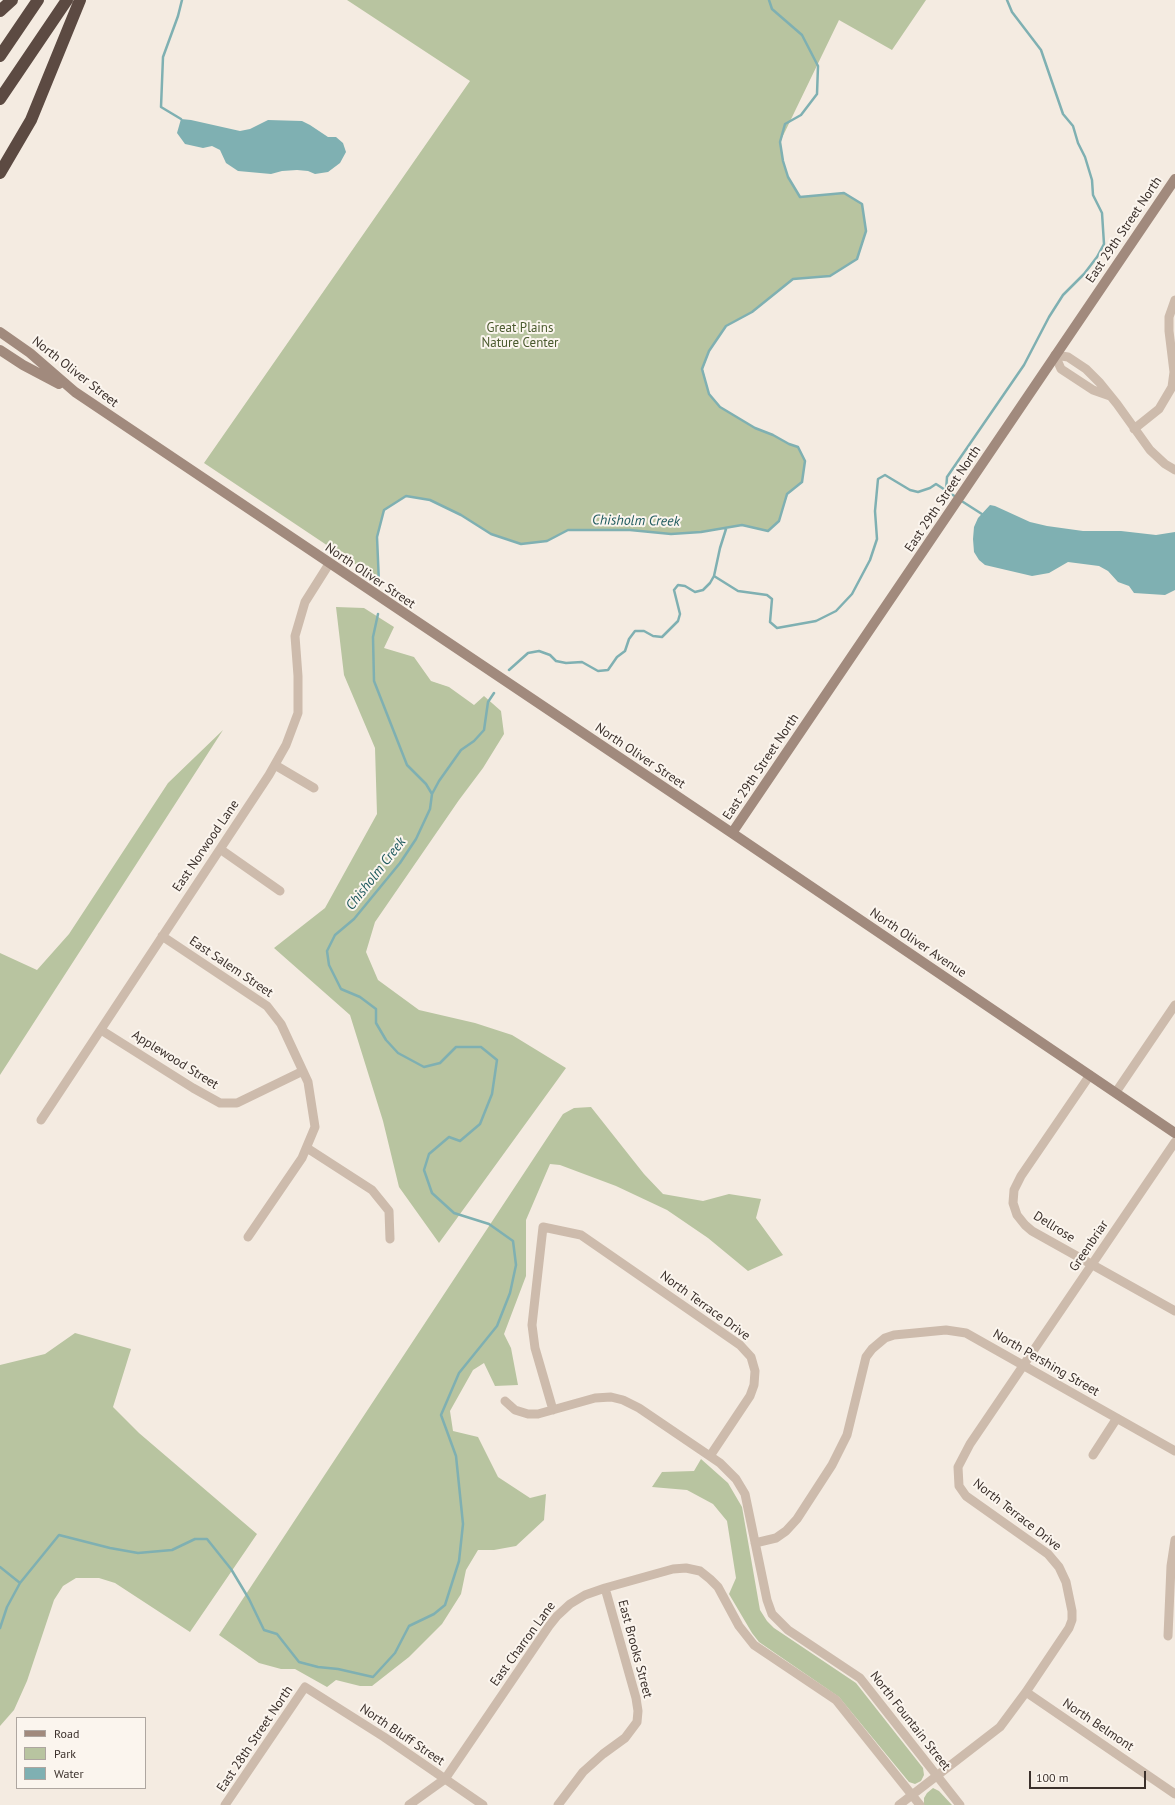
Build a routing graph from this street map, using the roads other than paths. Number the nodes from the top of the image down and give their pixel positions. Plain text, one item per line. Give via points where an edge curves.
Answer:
1 (12, 0) edge
2 (38, 0) edge
3 (67, 0) edge
4 (80, 0) edge
5 (0, 11) edge
6 (0, 56) edge
7 (0, 99) edge
8 (0, 173) edge
9 (1175, 179) edge
10 (1175, 300) edge
11 (0, 332) edge
12 (0, 350) edge
13 (1055, 355) junction
14 (1174, 387) edge
15 (75, 392) junction
16 (1110, 396) junction
17 (1134, 429) junction
18 (1175, 470) edge
19 (329, 564) junction
20 (275, 765) junction
21 (314, 788) dead end
22 (732, 833) junction
23 (220, 849) junction
24 (280, 891) dead end
25 (162, 936) junction
26 (1175, 1005) edge
27 (101, 1030) junction
28 (303, 1071) junction
29 (1090, 1075) junction
30 (1116, 1092) junction
31 (41, 1120) dead end
32 (1175, 1133) edge
33 (1175, 1142) edge
34 (307, 1148) junction
35 (248, 1237) dead end
36 (390, 1239) dead end
37 (1092, 1264) junction
38 (1175, 1312) edge
39 (1024, 1365) junction
40 (505, 1401) dead end
41 (553, 1410) junction
42 (1117, 1418) junction
43 (1175, 1451) edge
44 (1093, 1455) dead end
45 (710, 1456) junction
46 (958, 1467) joint
47 (1175, 1540) edge
48 (754, 1543) junction
49 (605, 1588) junction
50 (1168, 1636) dead end
51 (305, 1687) joint
52 (1026, 1692) junction
53 (937, 1776) junction
54 (445, 1779) junction
55 (1175, 1794) edge
56 (912, 1795) junction
57 (225, 1805) edge
58 (409, 1805) edge
59 (483, 1805) edge
60 (558, 1805) edge
61 (899, 1805) edge
62 (920, 1805) edge
63 (960, 1805) edge

1 - 5 highway
2 - 6 highway
3 - 7 highway
4 - 8 highway via 31,120
9 - 13 main road, East 29th Street North
10 - 14 street via 1169,317
11 - 15 main road, North Oliver Street via 30,353
12 - 15 main road
13 - 16 street via 1068,357 1086,369
13 - 16 street via 1061,369 1093,390
13 - 22 main road, East 29th Street North
14 - 17 street via 1159,409
15 - 19 main road, North Oliver Street
16 - 17 street
17 - 18 street via 1150,450
19 - 20 street, East Norwood Lane via 305,602 295,636 298,712 286,745
19 - 22 main road, North Oliver Street
20 - 21 street
20 - 23 street, East Norwood Lane
22 - 29 main road, North Oliver Avenue
23 - 24 street
23 - 25 street, East Norwood Lane
25 - 27 street, East Norwood Lane
25 - 28 street, East Salem Street via 267,1006 281,1024
26 - 30 street
27 - 28 street, Applewood Street via 220,1102 237,1103
27 - 31 street, East Norwood Lane
28 - 34 street, East Salem Street via 308,1082 315,1127
29 - 30 main road
29 - 37 street, Dellrose via 1021,1176 1014,1190 1013,1203 1017,1215 1025,1225
30 - 32 main road
33 - 37 street, Greenbriar
34 - 35 street, East Salem Street
34 - 36 street via 372,1190 389,1211
37 - 38 street, Dellrose
37 - 39 street, Greenbriar
39 - 42 street, North Pershing Street
39 - 46 street, Greenbriar via 970,1444
39 - 48 street, North Pershing Street via 966,1333 946,1330 885,1338 872,1348 866,1357 847,1435 832,1465 797,1519 786,1531 776,1538
40 - 41 street, North Fountain Street via 516,1410 528,1414
41 - 45 street, North Fountain Street via 595,1398 611,1397 623,1400
41 - 45 street, North Terrace Drive via 532,1325 543,1227 581,1235 740,1345 751,1357 755,1371 750,1396
42 - 43 street, North Pershing Street
42 - 44 street
45 - 48 street, North Fountain Street via 736,1479 744,1494
46 - 52 street, North Terrace Drive via 959,1486 966,1496 1048,1554 1059,1566 1066,1582 1072,1620
47 - 50 street via 1171,1566
48 - 53 street, North Fountain Street via 772,1614 788,1630 860,1678
49 - 54 street, East Charron Lane via 570,1604 557,1616
49 - 56 street, East Charron Lane via 673,1569 700,1571 718,1587 739,1626 754,1645 836,1700
49 - 60 street, East Brooks Street via 636,1698 637,1722 625,1738 583,1772
51 - 54 street, North Bluff Street
51 - 57 street, East 28th Street North
52 - 53 street, North Terrace Drive via 1000,1727
52 - 55 street, North Belmont
53 - 56 street, North Terrace Drive
53 - 63 street, North Fountain Street
54 - 58 street, East Charron Lane
54 - 59 street, North Bluff Street
56 - 61 street, North Terrace Drive
56 - 62 street

